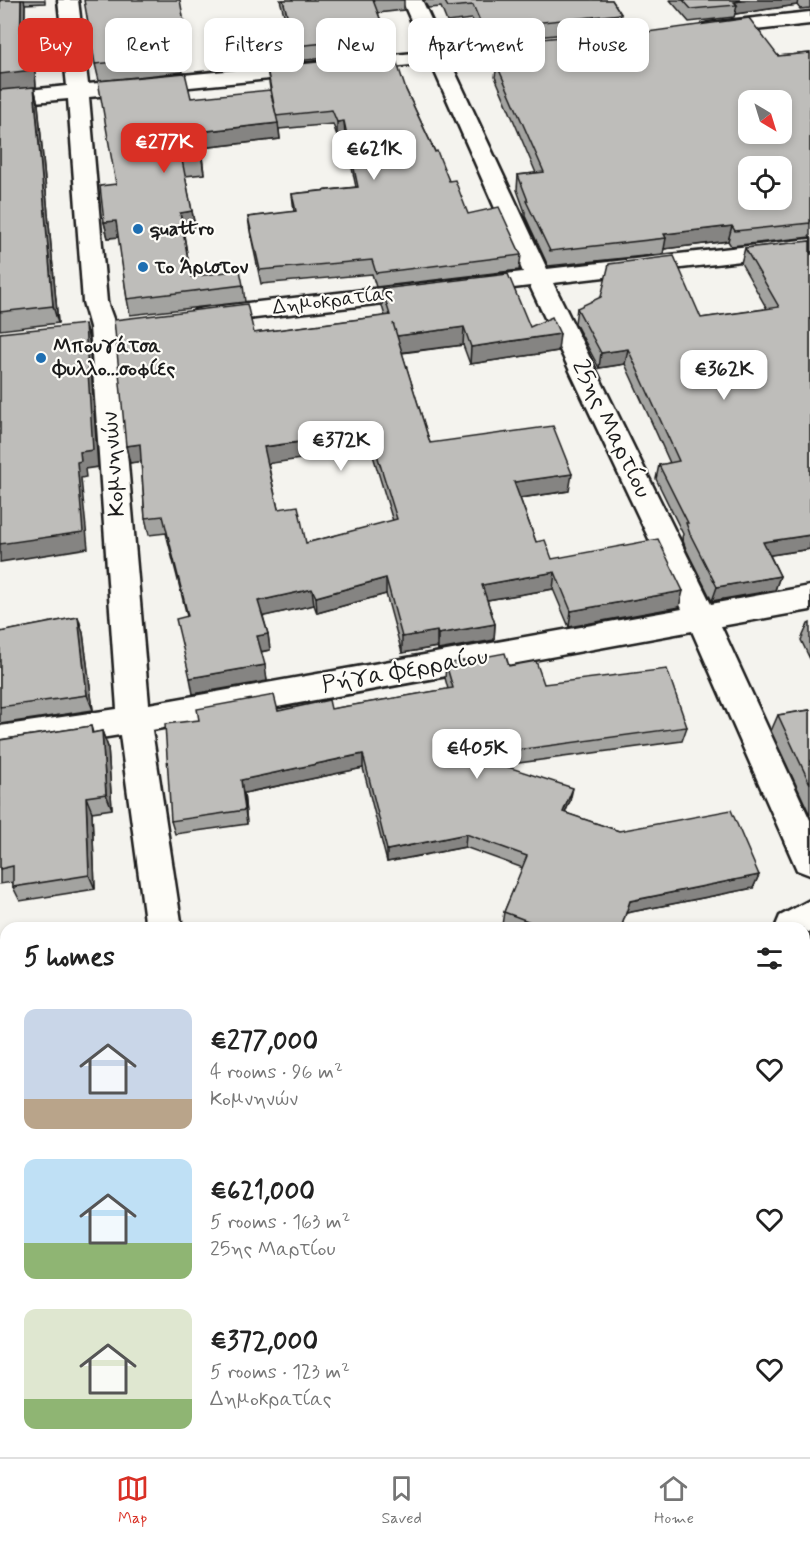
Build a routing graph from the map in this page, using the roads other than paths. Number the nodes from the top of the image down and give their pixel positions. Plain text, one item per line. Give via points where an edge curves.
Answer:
1 (68, 0) edge
2 (412, 0) edge
3 (421, 18) edge
4 (810, 18) edge
5 (688, 31) edge
6 (408, 60) edge
7 (446, 72) edge
8 (78, 92) junction
9 (0, 99) edge
10 (810, 246) edge
11 (538, 277) junction
12 (187, 318) edge
13 (810, 598) edge
14 (700, 616) junction
15 (134, 720) junction
16 (0, 740) edge
17 (810, 859) edge
18 (163, 922) edge

1 - 8 street, Κομνηνών
2 - 3 street, 25ης Μαρτίου
4 - 5 street via 775,15
6 - 8 street
7 - 11 street, 25ης Μαρτίου
8 - 9 street
8 - 15 street, Κομνηνών via 95,302 103,327
10 - 11 street, Δημοκρατίας
11 - 12 street, Δημοκρατίας
11 - 14 street, 25ης Μαρτίου
13 - 14 street, Ρήγα Φερραίου
14 - 15 street, Ρήγα Φερραίου
14 - 17 street, 25ης Μαρτίου
15 - 16 street, Ρήγα Φερραίου
15 - 18 street, Κομνηνών

